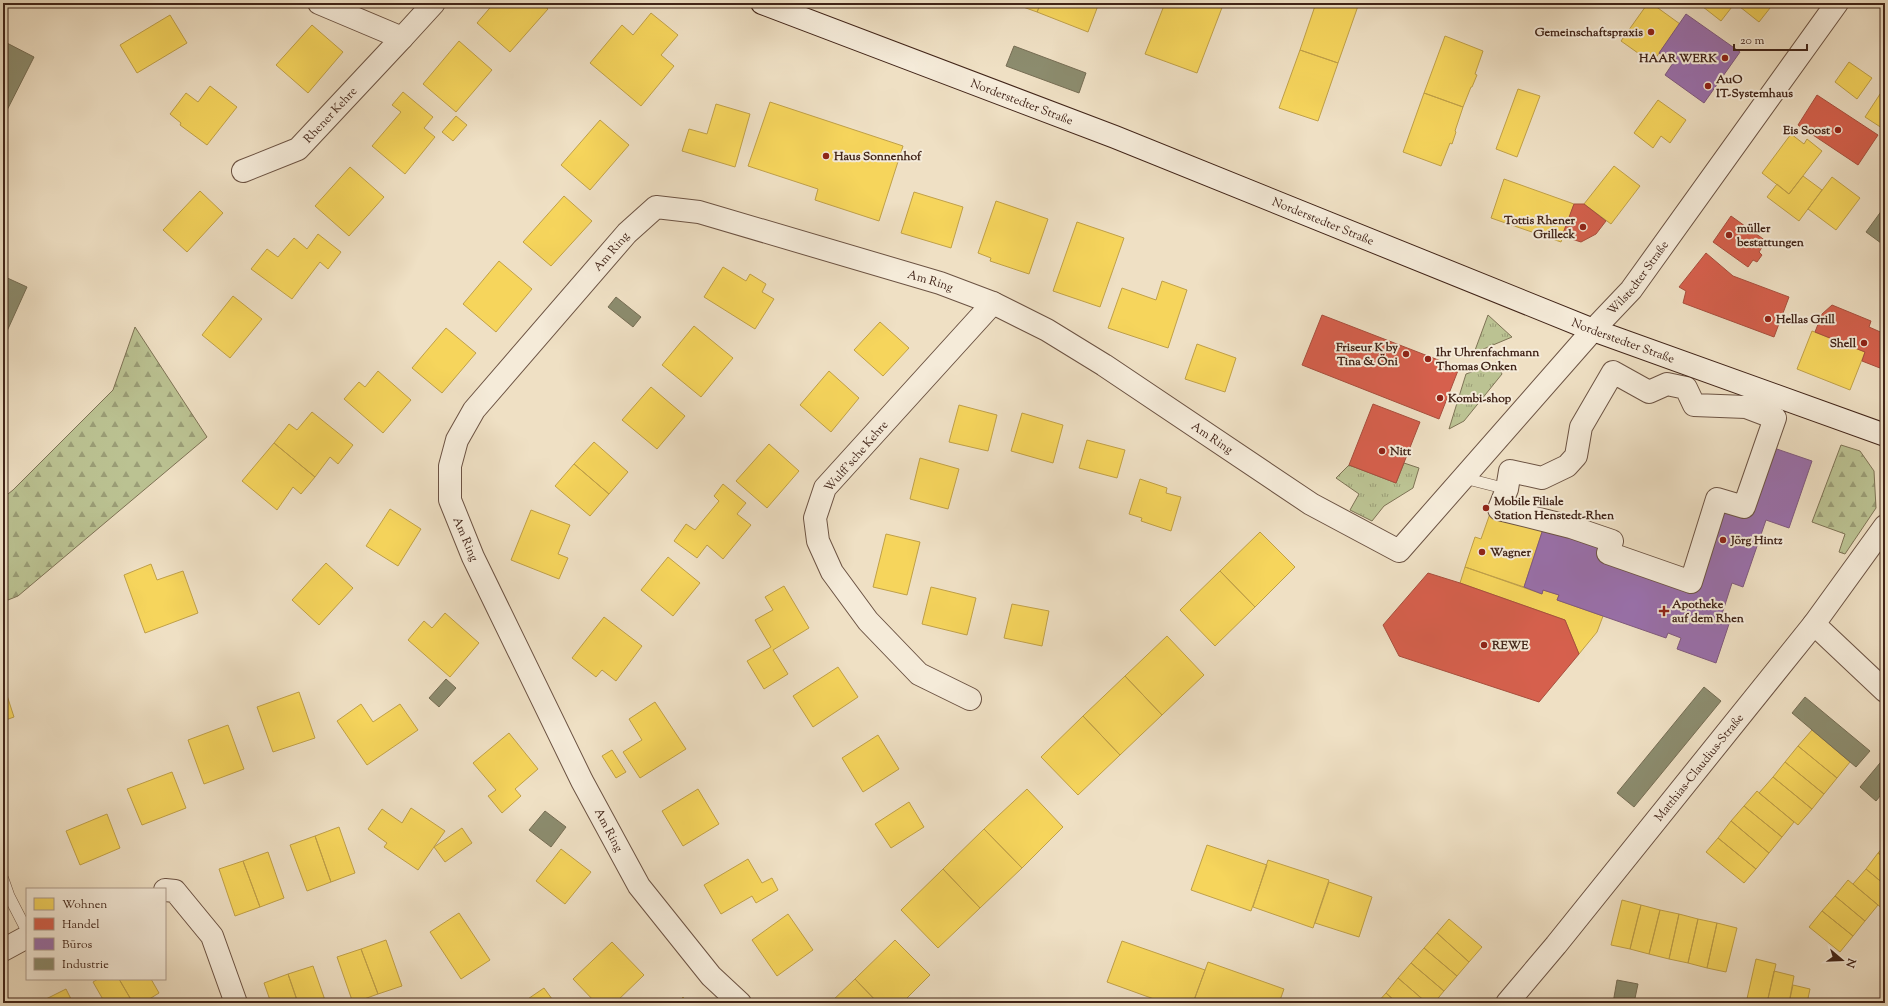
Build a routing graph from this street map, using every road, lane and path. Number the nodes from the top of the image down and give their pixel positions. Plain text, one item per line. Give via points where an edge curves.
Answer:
1 (319, 3) edge
2 (434, 3) edge
3 (762, 3) edge
4 (1837, 3) edge
5 (402, 38) junction
6 (243, 171) dead end
7 (993, 303) junction
8 (1593, 330) junction
9 (1753, 387) junction
10 (1746, 408) junction
11 (1885, 434) edge
12 (1464, 478) junction
13 (1507, 489) junction
14 (1885, 526) edge
15 (1398, 551) joint
16 (1813, 625) junction
17 (1885, 691) edge
18 (970, 699) dead end
19 (3, 879) edge
20 (166, 890) edge
21 (26, 930) edge
22 (26, 938) edge
23 (3, 950) edge
24 (236, 1003) edge
25 (740, 1003) edge
26 (1507, 1003) edge

1 - 5 street
2 - 5 street, Rhener Kehre
3 - 8 street, Norderstedter Straße via 1115,137
4 - 8 street, Wilstedter Straße via 1631,290
5 - 6 street, Rhener Kehre via 298,149
7 - 15 street, Am Ring via 1047,330 1104,365 1311,504
7 - 18 street, Wulff'sche Kehre via 825,488 814,518 818,541 832,572 868,621 919,674
7 - 25 street, Am Ring via 940,283 698,212 656,206 627,233 474,410 457,440 450,466 450,500 473,557 582,781 638,886 711,976
8 - 9 street, Norderstedter Straße
8 - 12 street, Wilstedter Straße
9 - 10 lane
9 - 11 street, Norderstedter Straße
10 - 13 street via 1694,405 1686,388 1667,384 1649,392 1613,372 1581,427 1576,456 1567,466 1542,478 1510,471
10 - 13 street via 1775,418 1744,507 1717,499 1691,582 1608,553 1612,541 1571,527 1499,509
12 - 13 lane
12 - 15 street, Wilstedter Straße
14 - 16 street, Matthias-Claudius-Straße
16 - 17 street
16 - 26 street, Matthias-Claudius-Straße
19 - 21 lane
20 - 24 street via 175,891 212,936
22 - 23 street

